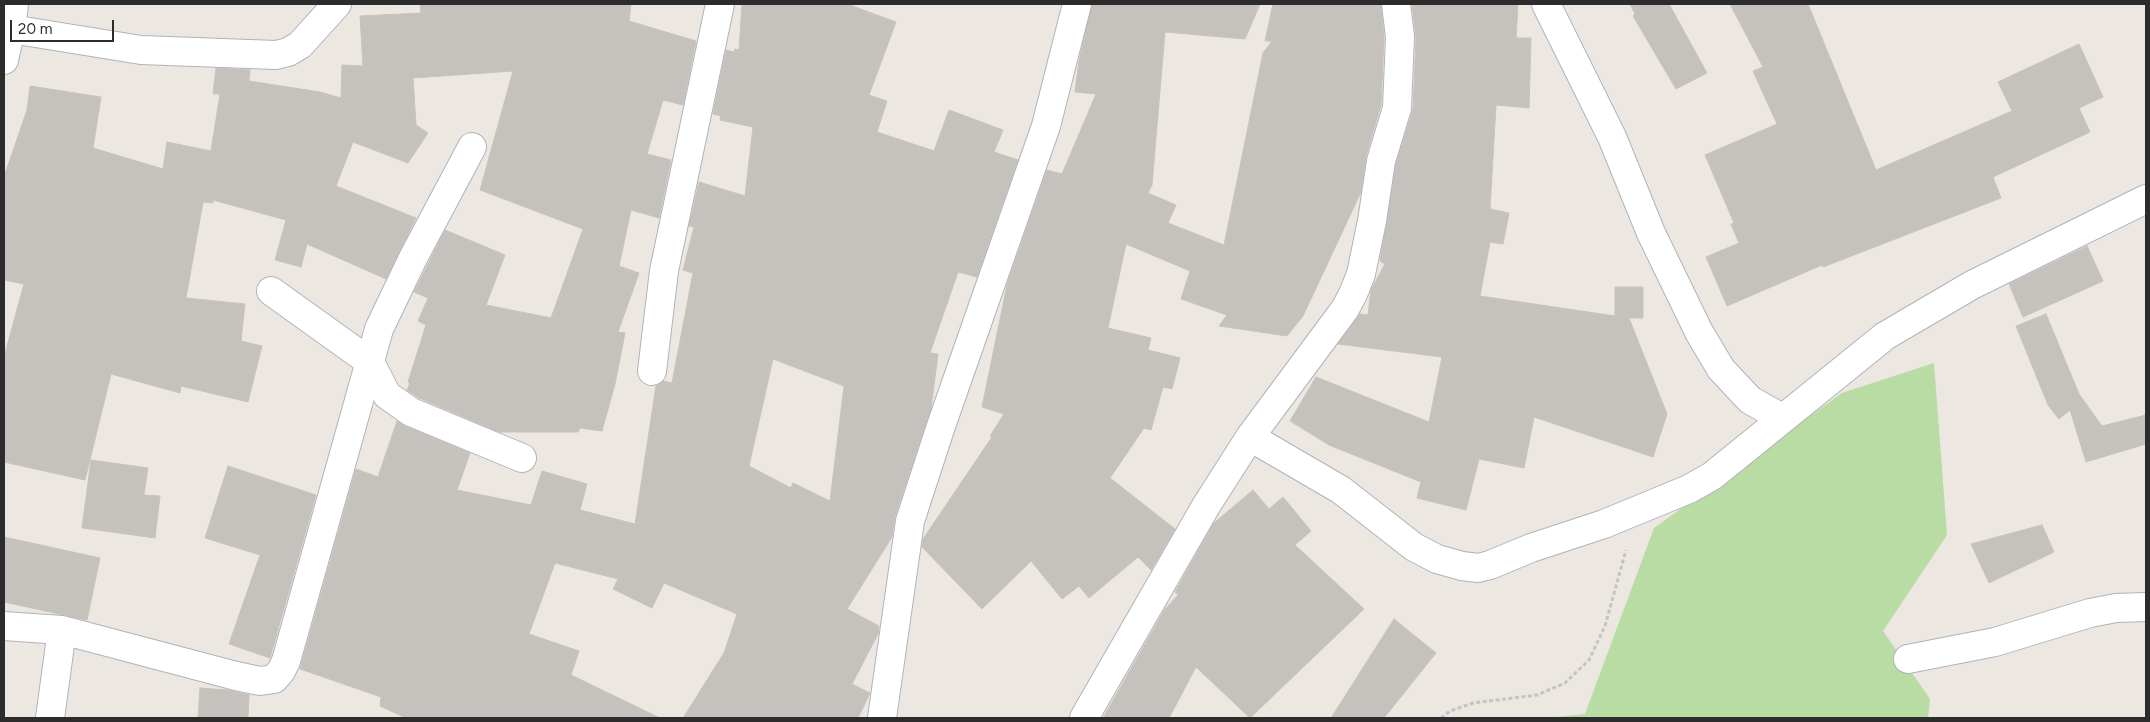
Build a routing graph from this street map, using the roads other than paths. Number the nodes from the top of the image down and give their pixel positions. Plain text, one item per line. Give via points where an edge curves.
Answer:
1 (337, 4) edge
2 (720, 4) edge
3 (1077, 4) edge
4 (1396, 4) edge
5 (1546, 4) edge
6 (12, 16) edge
7 (4, 60) edge
8 (472, 147) dead end
9 (2146, 200) edge
10 (272, 291) dead end
11 (370, 362) junction
12 (652, 371) dead end
13 (1782, 418) junction
14 (1250, 437) junction
15 (522, 458) dead end
16 (2146, 607) edge
17 (4, 626) edge
18 (62, 630) junction
19 (1908, 659) dead end
20 (50, 718) edge
21 (882, 718) edge
22 (1084, 718) edge

1 - 6 street via 300,45 276,55 141,50
2 - 12 street via 664,271
3 - 21 street via 1046,126 910,521
4 - 14 street via 1400,37 1397,108 1381,161 1361,274 1345,309
5 - 13 street via 1612,137 1652,233 1699,332 1722,369 1750,400
6 - 7 street
8 - 11 street via 379,329
9 - 13 street via 1972,285 1885,336
10 - 11 street
11 - 15 street via 387,395 411,412
11 - 18 street via 286,662 274,679 260,681 236,676
13 - 14 street via 1712,476 1689,489 1604,524 1478,568 1437,559 1414,547 1341,490
14 - 22 street via 1201,514
16 - 19 street via 2090,613 1995,642
17 - 18 street
18 - 20 street

